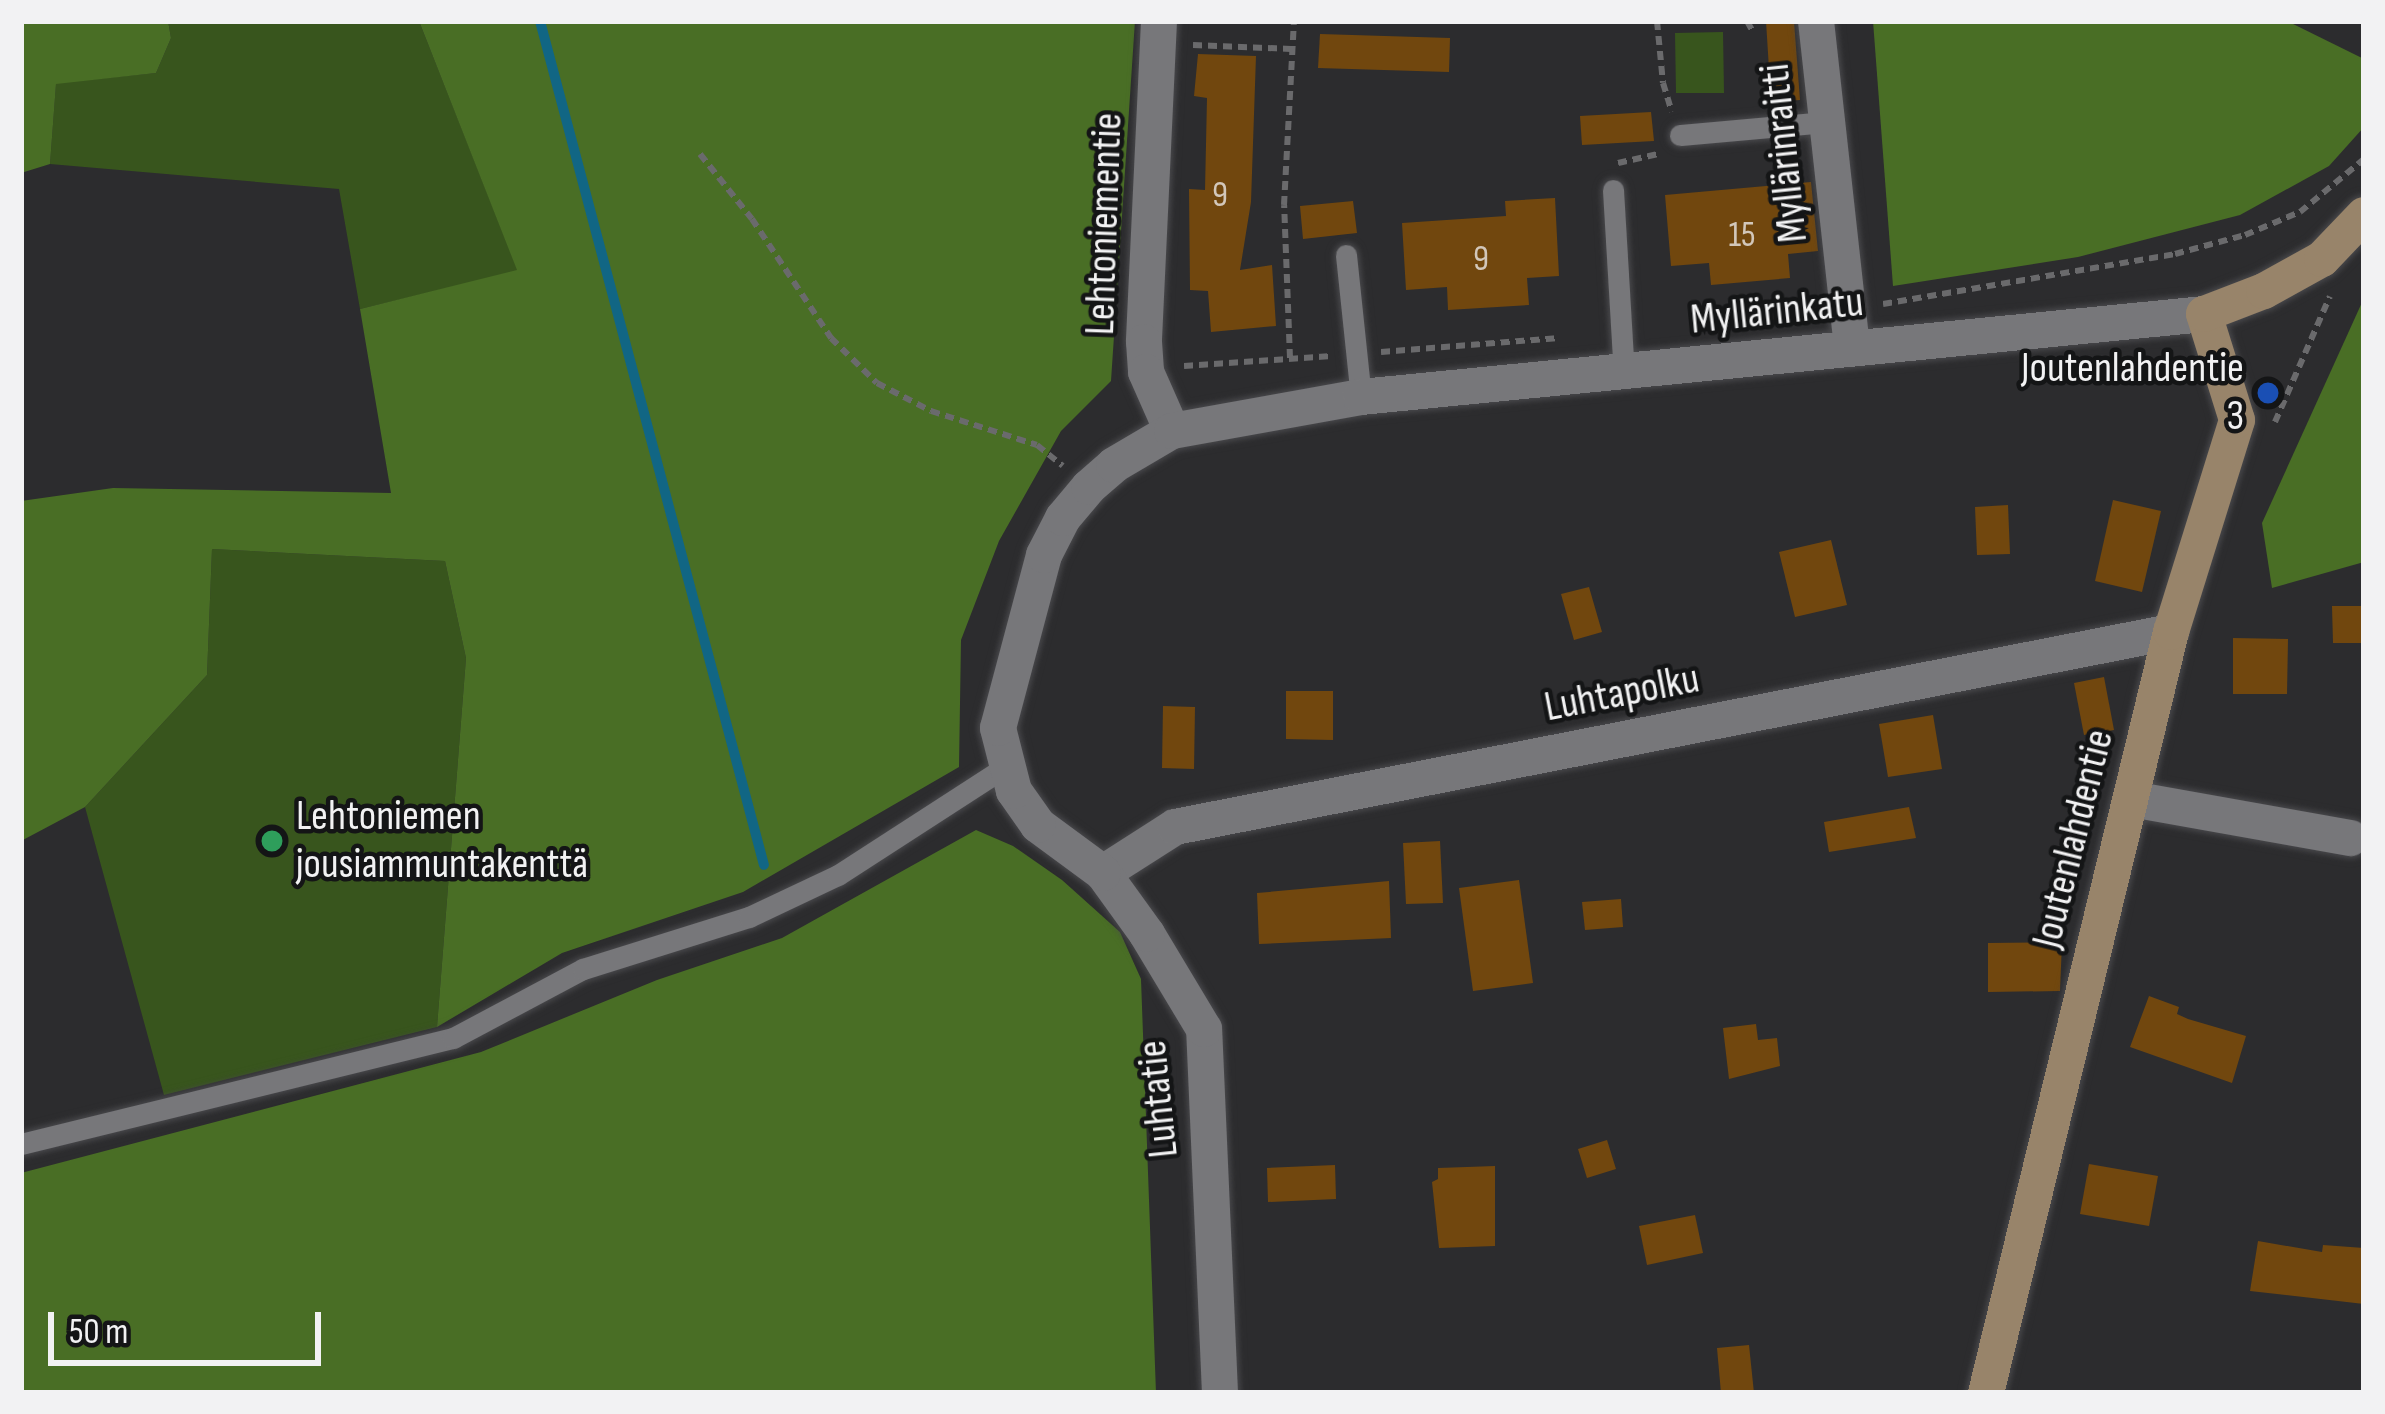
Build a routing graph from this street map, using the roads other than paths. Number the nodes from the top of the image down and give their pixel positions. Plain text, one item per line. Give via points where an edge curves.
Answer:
1 (1816, 21) edge
2 (1158, 32) edge
3 (1826, 122) junction
4 (1680, 135) road end
5 (1613, 190) road end
6 (2364, 214) edge
7 (1346, 255) dead end
8 (2204, 314) junction
9 (1852, 347) junction
10 (1624, 375) junction
11 (1361, 397) junction
12 (1172, 431) junction
13 (2171, 632) junction
14 (1010, 779) junction
15 (2131, 799) junction
16 (2351, 838) dead end
17 (1103, 873) junction
18 (21, 1144) edge
19 (1220, 1393) edge
20 (1986, 1393) edge

1 - 3 street, Myllärinraitti
2 - 12 street, Lehtoniementie via 1146,372
3 - 4 lane
3 - 9 street, Myllärinraitti
5 - 10 lane
6 - 8 street, Myllärinkatu via 2322,259
7 - 11 lane
8 - 9 street, Myllärinkatu
8 - 13 street, Joutenlahdentie via 2237,420
9 - 10 street, Myllärinkatu
10 - 11 street, Myllärinkatu
11 - 12 street, Myllärinkatu
12 - 14 street via 1089,487 1045,555 998,728
13 - 15 street, Joutenlahdentie
13 - 17 street, Luhtapolku via 1175,827
14 - 17 street, Luhtatie via 1038,825
14 - 18 lane via 749,917 583,969 453,1038
15 - 16 street
15 - 20 street, Joutenlahdentie
17 - 19 street, Luhtatie via 1204,1029

